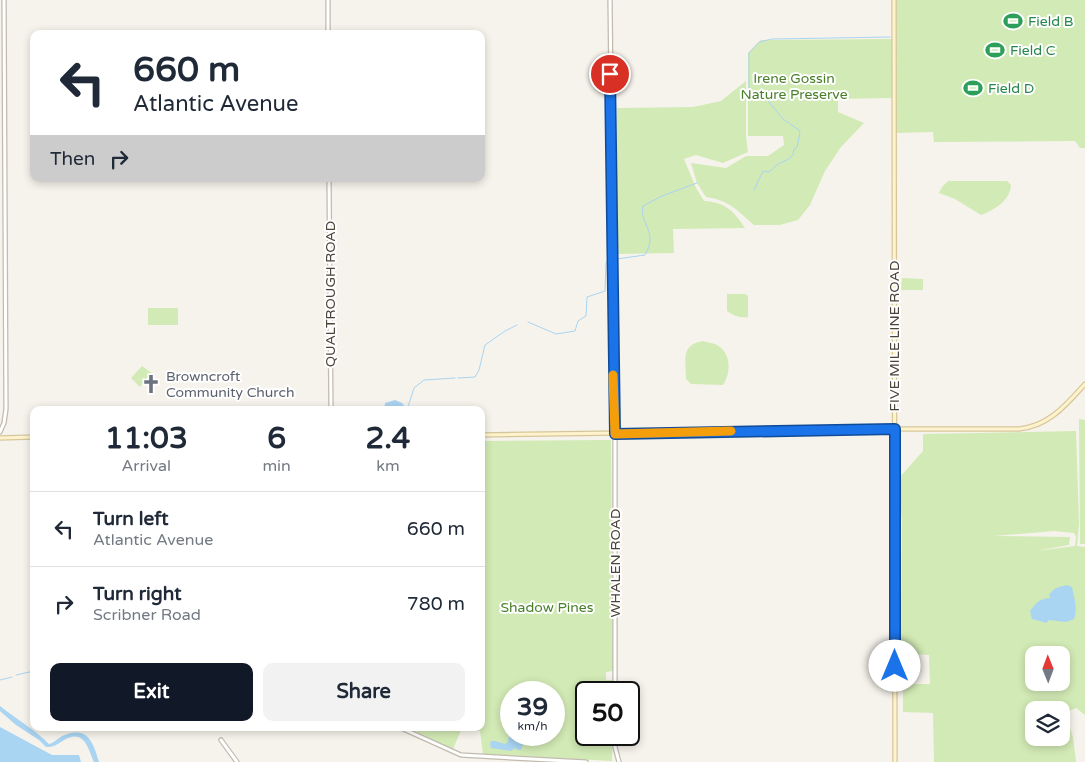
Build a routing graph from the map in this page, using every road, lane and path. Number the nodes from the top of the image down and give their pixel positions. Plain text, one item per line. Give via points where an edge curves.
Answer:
1 (4, 0) edge
2 (328, 0) edge
3 (610, 0) edge
4 (894, 0) edge
5 (328, 30) edge
6 (329, 182) edge
7 (1085, 384) edge
8 (331, 406) edge
9 (895, 429) junction
10 (0, 432) edge
11 (615, 434) junction
12 (485, 435) edge
13 (0, 438) edge
14 (30, 438) edge
15 (615, 681) edge
16 (407, 731) edge
17 (222, 740) dead end
18 (615, 746) edge
19 (237, 762) edge
20 (586, 762) edge
21 (619, 762) edge
22 (895, 762) edge

1 - 10 street via 6,409
2 - 5 street
3 - 11 street, WHALEN ROAD
4 - 9 main road, FIVE MILE LINE ROAD
6 - 8 street, QUALTROUGH ROAD
7 - 9 main road via 1052,418 1028,428
9 - 11 main road
9 - 22 main road, FIVE MILE LINE ROAD
11 - 12 main road
11 - 15 street, WHALEN ROAD
13 - 14 main road
16 - 20 street via 461,755
17 - 19 street
18 - 21 street

